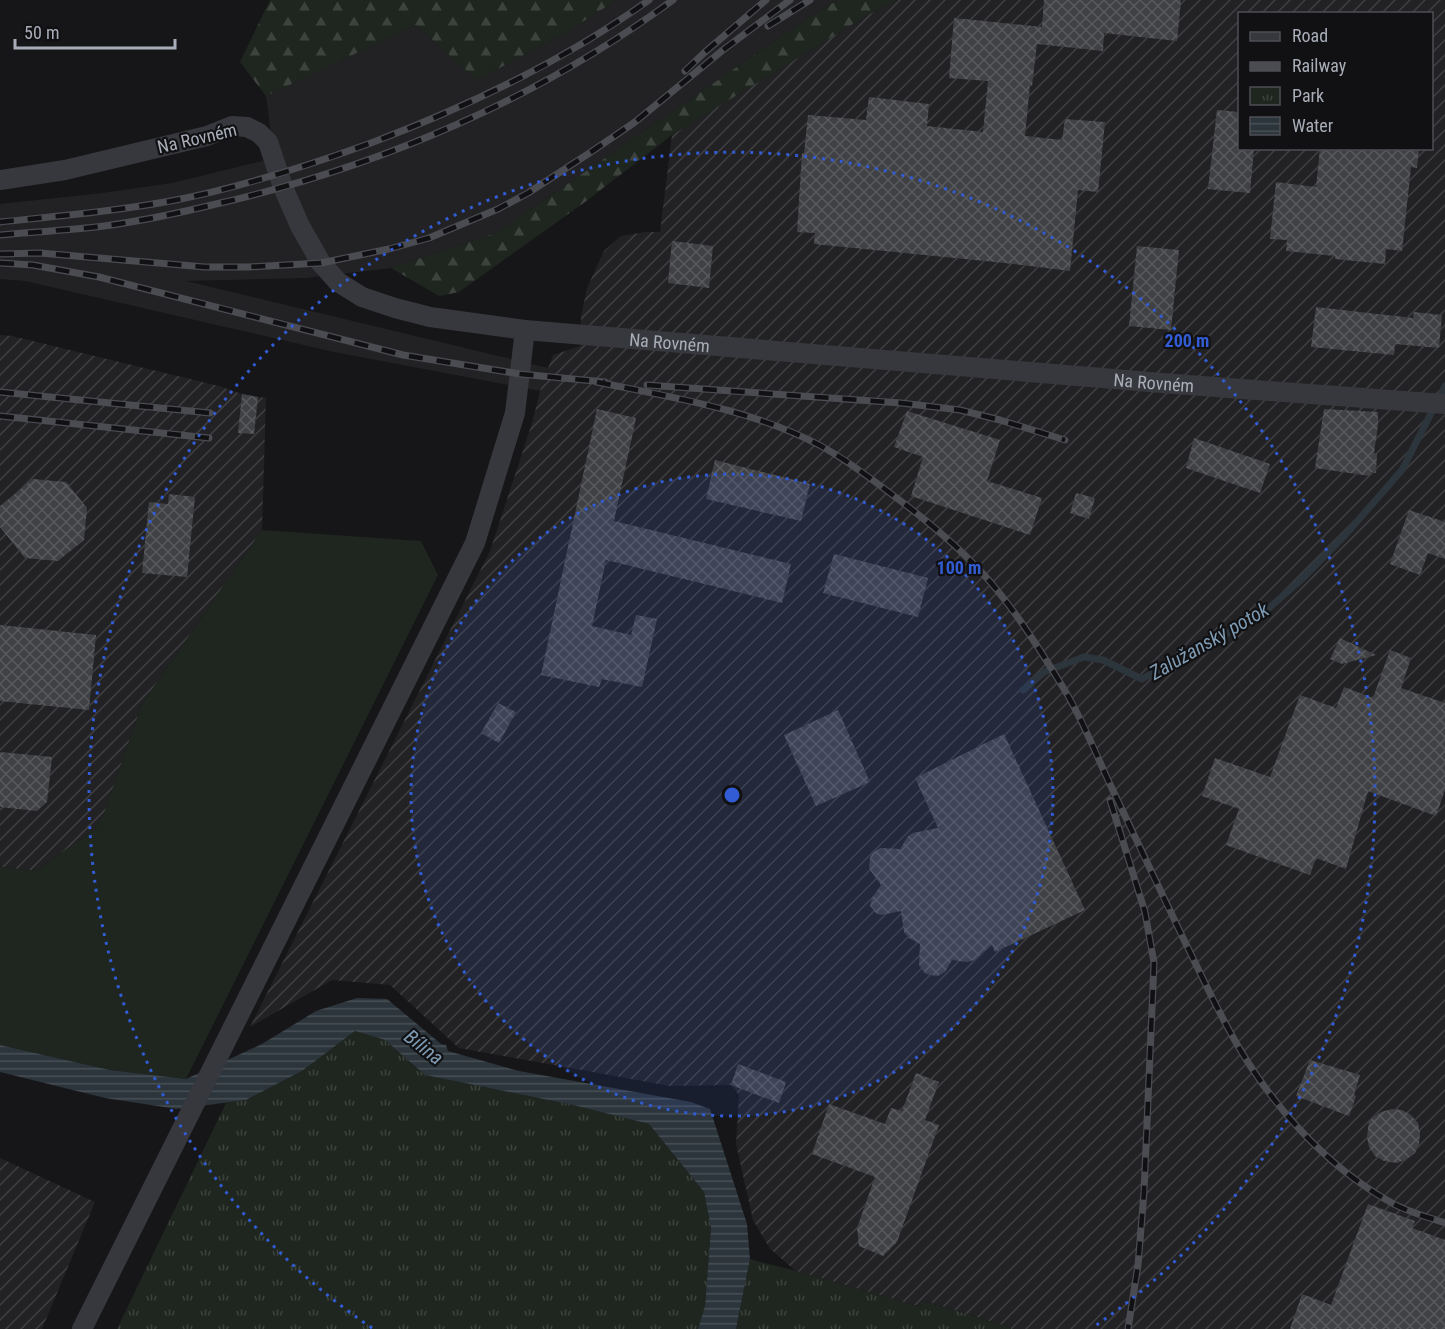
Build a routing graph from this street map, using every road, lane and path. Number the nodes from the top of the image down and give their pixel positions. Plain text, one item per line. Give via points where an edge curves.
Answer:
1 (0, 180) edge
2 (525, 330) junction
3 (1445, 404) edge
4 (82, 1329) edge

1 - 2 street, Na Rovném via 65,170 207,136 232,126 248,127 268,142 305,236 338,282 362,297 421,315
2 - 3 street, Na Rovném
2 - 4 street via 515,413 475,543

